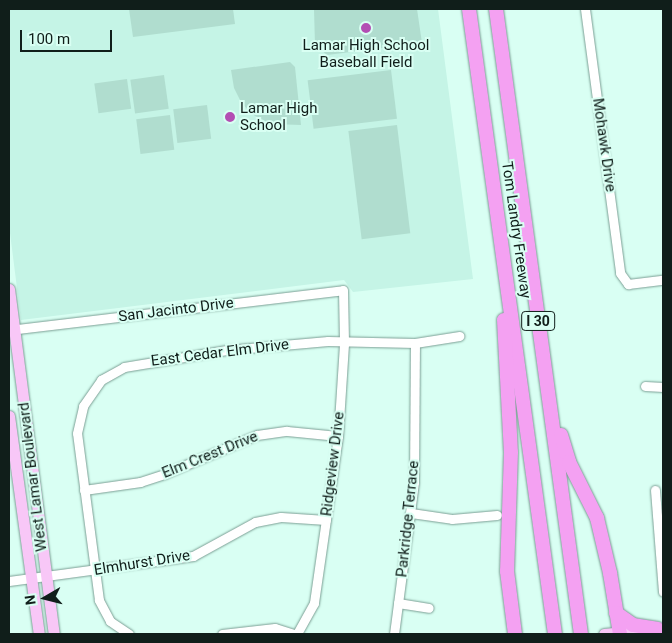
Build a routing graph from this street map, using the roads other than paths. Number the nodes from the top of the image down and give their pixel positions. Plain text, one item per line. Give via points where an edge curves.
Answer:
1 (469, 9) edge
2 (496, 9) edge
3 (585, 9) edge
4 (496, 204) junction
5 (663, 280) edge
6 (9, 289) edge
7 (343, 290) joint
8 (538, 317) junction
9 (11, 330) edge
10 (459, 336) dead end
11 (415, 343) junction
12 (344, 344) junction
13 (645, 386) dead end
14 (663, 387) edge
15 (9, 416) edge
16 (9, 429) edge
17 (338, 436) junction
18 (84, 490) junction
19 (656, 490) dead end
20 (411, 513) junction
21 (497, 515) dead end
22 (326, 520) junction
23 (94, 571) junction
24 (46, 577) junction
25 (31, 579) junction
26 (9, 581) edge
27 (663, 592) edge
28 (398, 604) junction
29 (429, 608) dead end
30 (616, 613) junction
31 (511, 616) junction
32 (660, 629) edge
33 (619, 633) edge
34 (39, 634) edge
35 (54, 634) edge
36 (129, 634) edge
37 (222, 634) edge
38 (293, 634) edge
39 (298, 634) edge
40 (394, 634) edge
41 (506, 634) edge
42 (515, 634) edge
43 (556, 634) edge
44 (581, 634) edge
45 (604, 634) edge
46 (642, 634) edge

1 - 4 highway, Tom Landry Freeway / I 30
2 - 8 highway, Tom Landry Freeway / I 30
3 - 5 street, Mohawk Drive via 620,273 624,280 636,284
4 - 31 highway via 510,452 507,571
4 - 43 highway, Tom Landry Freeway / I 30
6 - 9 main road, West Lamar Boulevard
7 - 9 street, San Jacinto Drive
7 - 12 street, Ridgeview Drive
8 - 30 highway via 558,422 569,462 597,518
8 - 44 highway, Tom Landry Freeway / I 30
9 - 24 main road, West Lamar Boulevard
10 - 11 street, East Cedar Elm Drive
11 - 12 street, East Cedar Elm Drive
11 - 20 street, Parkridge Terrace
12 - 17 street, Ridgeview Drive
12 - 18 street, East Cedar Elm Drive via 328,341 227,350 135,364 112,372 93,388 80,418 77,433
13 - 14 street
15 - 16 main road, West Lamar Boulevard
16 - 25 main road, West Lamar Boulevard
17 - 18 street, Elm Crest Drive via 287,431 257,435 140,482
17 - 22 street, Ridgeview Drive
18 - 23 street, East Cedar Elm Drive
19 - 27 street
20 - 21 street via 452,519
20 - 28 street, Parkridge Terrace
22 - 23 street, Elmhurst Drive via 281,517 255,522 193,556
22 - 39 street, Ridgeview Drive via 314,603
23 - 24 street, Elmhurst Drive
23 - 36 street, East Cedar Elm Drive via 99,600 110,621
24 - 25 street, Elmhurst Drive
24 - 35 main road, West Lamar Boulevard
25 - 26 street, Elmhurst Drive
25 - 34 main road, West Lamar Boulevard
28 - 29 street
28 - 40 street, Parkridge Terrace
30 - 32 highway via 633,625
30 - 33 highway
31 - 41 highway
31 - 42 highway
32 - 33 main road
32 - 46 highway
33 - 45 main road
37 - 38 street via 275,628

